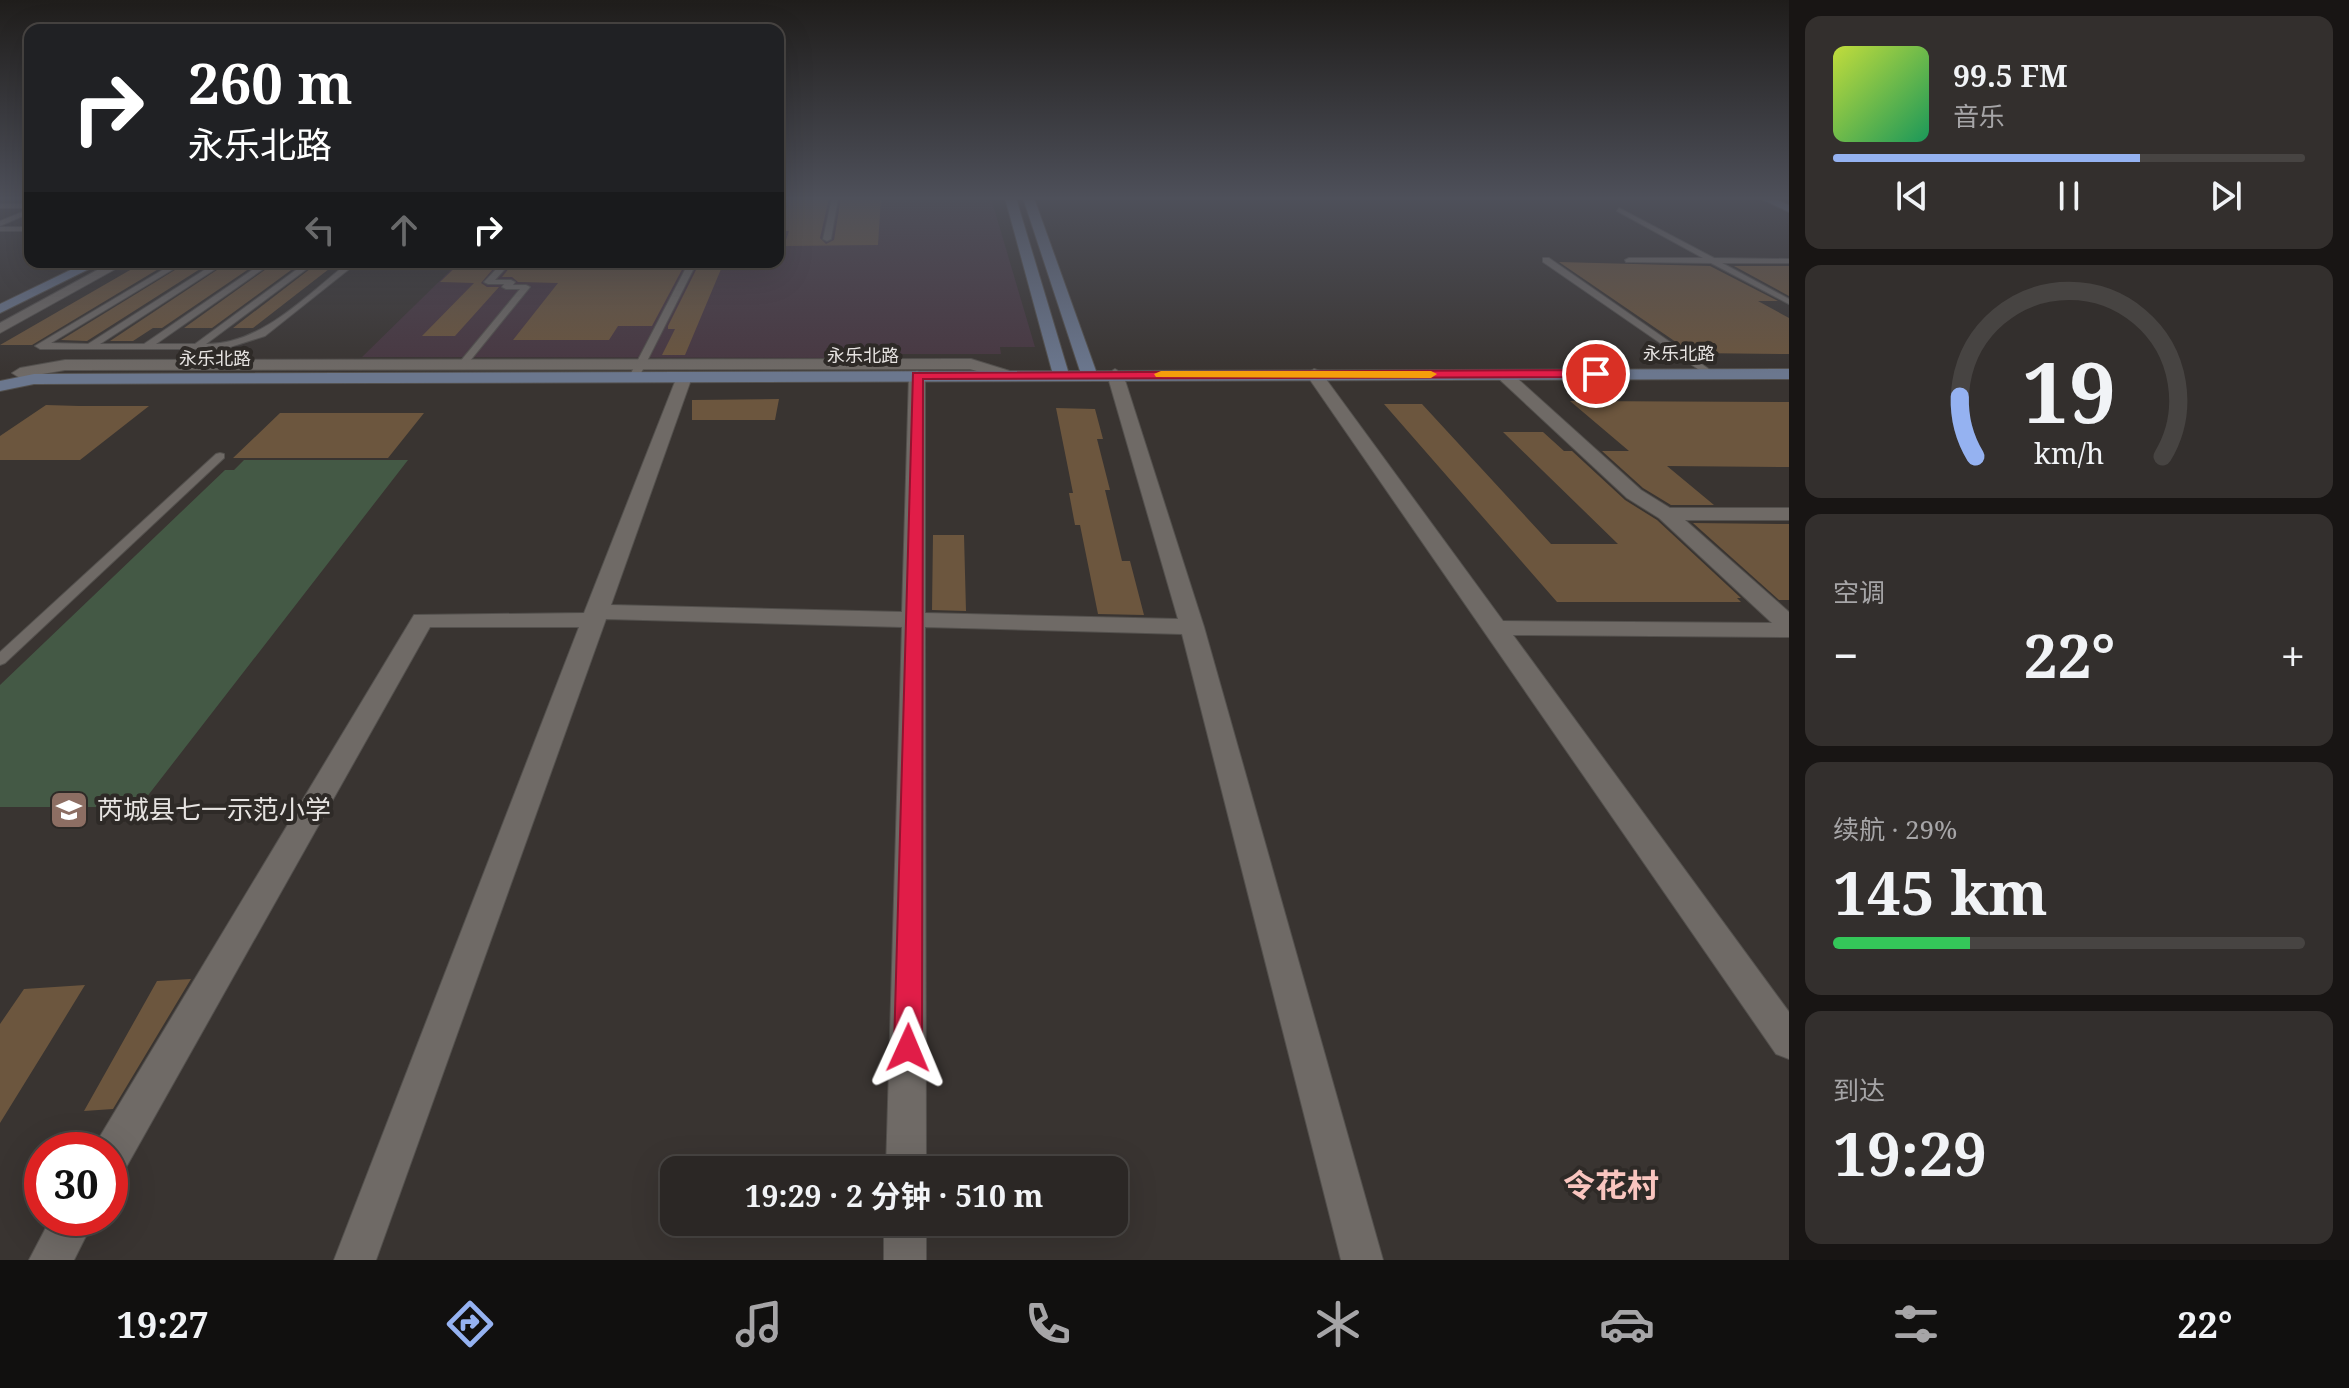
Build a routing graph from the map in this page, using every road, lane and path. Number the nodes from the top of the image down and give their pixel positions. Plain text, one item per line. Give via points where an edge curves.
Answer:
1 (1027, 257) edge
2 (1053, 257) edge
3 (1704, 257) edge
4 (1546, 260) dead end
5 (1629, 260) dead end
6 (1710, 260) junction
7 (1789, 261) edge
8 (86, 268) edge
9 (111, 268) edge
10 (171, 268) edge
11 (213, 268) edge
12 (260, 268) edge
13 (304, 268) edge
14 (346, 268) edge
15 (501, 268) edge
16 (690, 268) edge
17 (66, 279) junction
18 (1789, 302) edge
19 (0, 309) edge
20 (0, 319) edge
21 (0, 329) edge
22 (90, 346) junction
23 (146, 347) junction
24 (197, 347) junction
25 (462, 365) junction
26 (637, 371) junction
27 (0, 372) edge
28 (1102, 374) junction
29 (1314, 374) junction
30 (1503, 374) junction
31 (1711, 374) junction
32 (1789, 374) edge
33 (1007, 375) junction
34 (1061, 375) junction
35 (27, 376) junction
36 (917, 376) junction
37 (684, 377) junction
38 (0, 386) edge
39 (220, 456) dead end
40 (1666, 514) junction
41 (1789, 514) edge
42 (595, 616) junction
43 (914, 621) junction
44 (1192, 627) junction
45 (1789, 627) edge
46 (1495, 628) junction
47 (0, 660) edge
48 (1789, 1042) edge
49 (125, 1132) edge
50 (906, 1156) edge
51 (64, 1236) edge
52 (905, 1236) edge
53 (50, 1260) edge
54 (355, 1260) edge
55 (905, 1260) edge
56 (1362, 1260) edge

1 - 34 main road
2 - 28 main road
3 - 6 lane
4 - 31 lane
5 - 6 lane
6 - 7 lane
6 - 18 lane
8 - 17 main road
9 - 21 street
10 - 22 lane via 40,346
11 - 22 lane
12 - 23 lane
13 - 24 lane
14 - 24 lane via 262,334 221,347
15 - 25 lane via 488,282 526,287
16 - 26 lane
17 - 19 main road
17 - 20 main road
22 - 23 lane
23 - 24 lane
25 - 26 street
25 - 35 street via 65,365
26 - 33 street via 971,364
26 - 35 main road, 永乐北路
26 - 37 main road, 永乐北路
27 - 35 main road, 永乐北路
28 - 29 main road, 永乐北路
28 - 34 main road, 永乐北路
28 - 44 street
29 - 30 main road, 永乐北路
29 - 46 street
30 - 31 main road, 永乐北路
30 - 40 street via 1634,494
31 - 32 main road, 永乐北路
33 - 34 main road, 永乐北路
33 - 36 main road, 永乐北路
35 - 38 main road, 永乐北路
36 - 37 main road, 永乐北路
36 - 43 street
37 - 42 street
39 - 47 lane
40 - 41 street
40 - 45 street
42 - 43 street
42 - 49 street via 422,620
42 - 54 street
43 - 44 street
43 - 50 street
44 - 56 street
45 - 46 street
46 - 48 street
51 - 53 street
52 - 55 street

